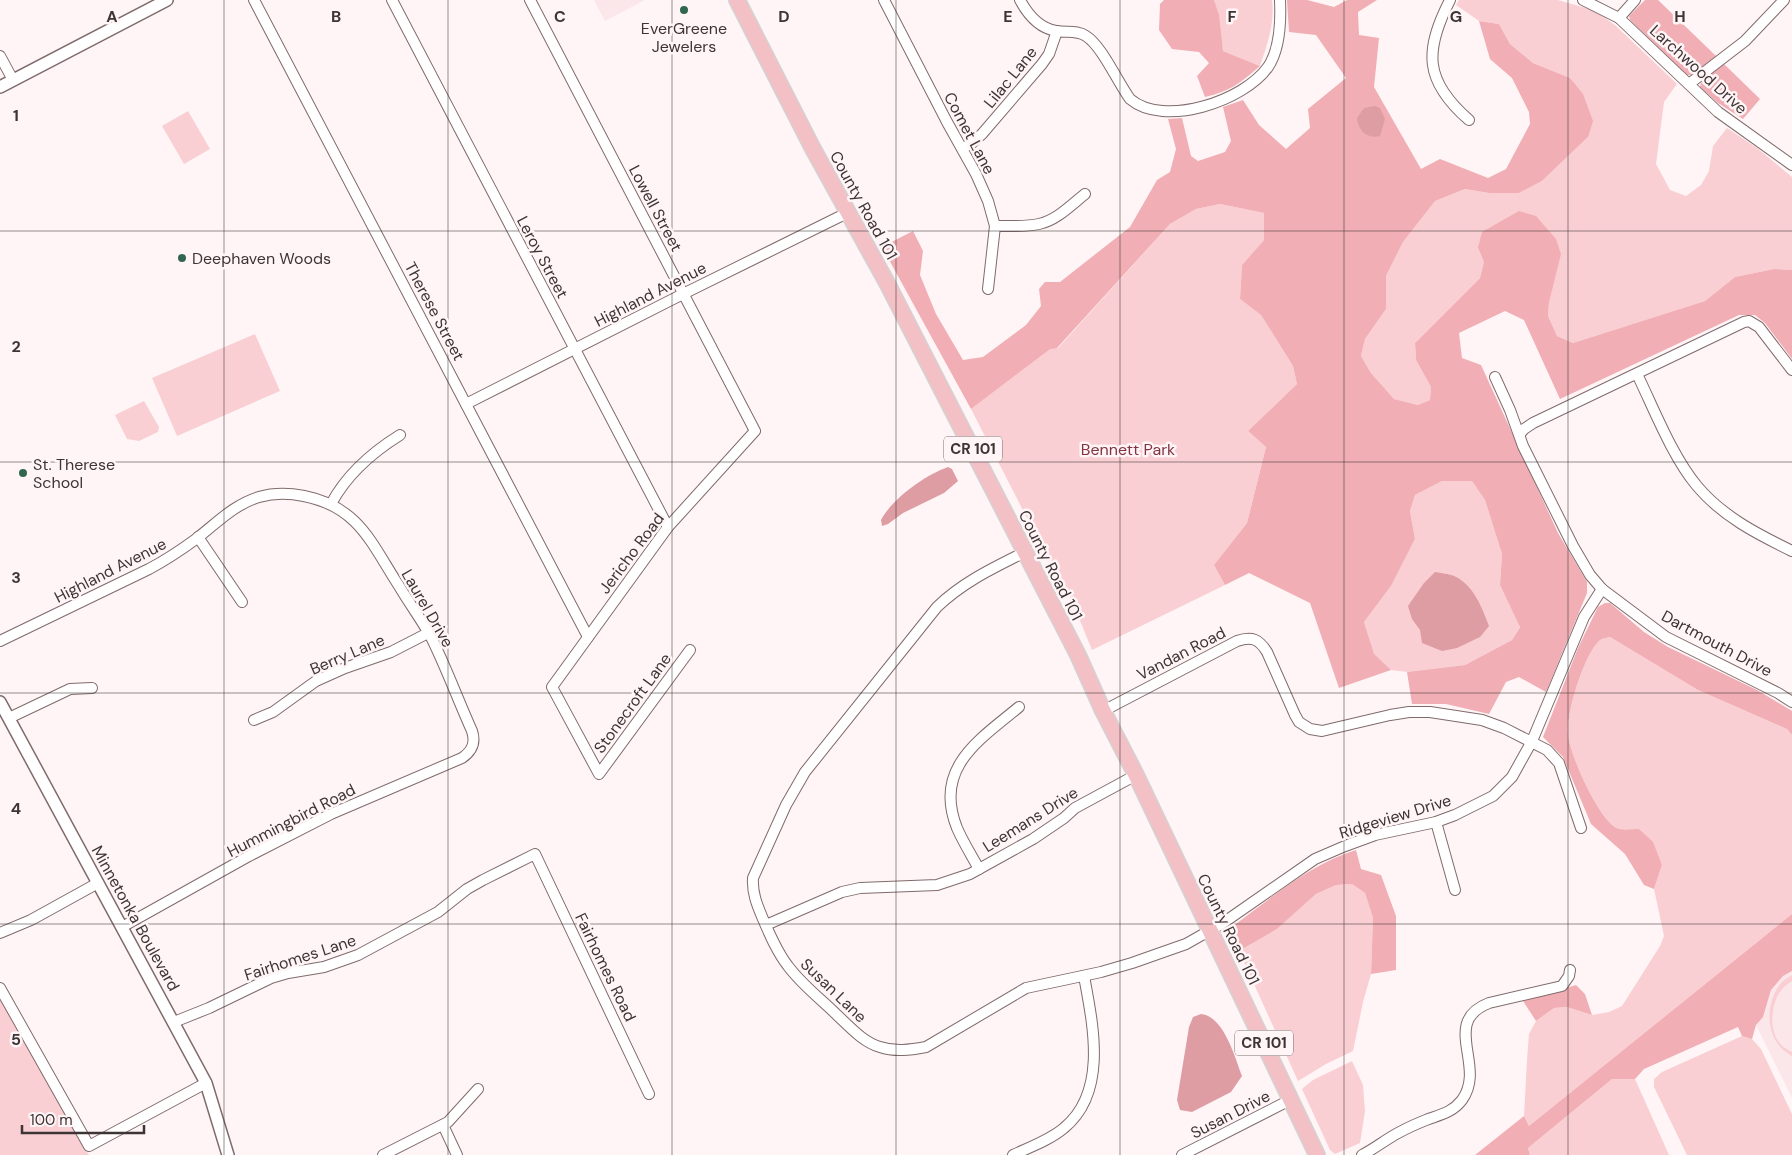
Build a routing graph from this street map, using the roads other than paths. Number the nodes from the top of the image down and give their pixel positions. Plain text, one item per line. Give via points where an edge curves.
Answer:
1 (167, 0) edge
2 (254, 0) edge
3 (392, 0) edge
4 (530, 0) edge
5 (737, 0) edge
6 (884, 0) edge
7 (1020, 0) edge
8 (1280, 0) edge
9 (1450, 0) edge
10 (1583, 0) edge
11 (1635, 0) edge
12 (1784, 0) edge
13 (1619, 18) junction
14 (1057, 31) junction
15 (0, 56) edge
16 (13, 80) junction
17 (1689, 84) junction
18 (0, 87) edge
19 (1469, 120) dead end
20 (963, 148) junction
21 (1792, 165) edge
22 (1085, 194) dead end
23 (849, 212) junction
24 (995, 226) junction
25 (988, 289) dead end
26 (683, 294) junction
27 (574, 349) junction
28 (1792, 370) edge
29 (1637, 374) junction
30 (1495, 377) dead end
31 (466, 404) junction
32 (755, 431) joint
33 (1520, 434) junction
34 (400, 435) dead end
35 (331, 504) junction
36 (668, 527) junction
37 (198, 537) junction
38 (1792, 551) edge
39 (1025, 552) junction
40 (1602, 589) junction
41 (242, 602) dead end
42 (428, 633) junction
43 (588, 637) junction
44 (0, 640) edge
45 (690, 650) dead end
46 (92, 688) dead end
47 (0, 702) edge
48 (1792, 702) edge
49 (1020, 706) dead end
50 (1102, 711) junction
51 (9, 718) junction
52 (254, 720) dead end
53 (1532, 742) junction
54 (474, 744) joint
55 (599, 774) joint
56 (1136, 775) junction
57 (1436, 822) junction
58 (1581, 828) dead end
59 (536, 854) joint
60 (979, 869) junction
61 (98, 883) junction
62 (1455, 890) dead end
63 (766, 924) junction
64 (122, 927) junction
65 (1210, 930) junction
66 (0, 933) edge
67 (1570, 970) dead end
68 (1084, 976) junction
69 (0, 988) edge
70 (174, 1022) junction
71 (206, 1083) junction
72 (478, 1089) dead end
73 (649, 1094) dead end
74 (1290, 1100) junction
75 (442, 1125) junction
76 (228, 1155) edge
77 (383, 1155) edge
78 (456, 1155) edge
79 (1013, 1155) edge
80 (1182, 1155) edge
81 (1317, 1155) edge
82 (1362, 1155) edge

1 - 16 street
2 - 31 street, Therese Street
3 - 27 street, Leroy Street
4 - 26 street, Lowell Street
5 - 23 main road, County Road 101 / CR 101
6 - 20 street, Comet Lane
7 - 14 street, Lilac Lane via 1031,18
8 - 14 street via 1278,44 1267,67 1253,82 1232,96 1179,110 1164,111 1136,104 1124,91 1093,41 1077,32
9 - 19 street via 1434,37 1433,65 1444,94
10 - 13 street, Larchwood Drive
11 - 13 street
12 - 17 street via 1745,41
13 - 17 street, Larchwood Drive
14 - 20 street, Lilac Lane via 1042,64 982,134
15 - 16 street
16 - 18 street
17 - 21 street, Larchwood Drive via 1718,112
20 - 24 street, Comet Lane via 988,201
22 - 24 street via 1046,222
23 - 26 street, Highland Avenue
23 - 39 main road, County Road 101 / CR 101
24 - 25 street, Comet Lane
26 - 27 street, Highland Avenue
26 - 32 street, Lowell Street
27 - 31 street, Highland Avenue
27 - 36 street, Leroy Street
28 - 29 street via 1760,326 1750,321
29 - 33 street via 1533,423
29 - 38 street via 1678,458 1696,486 1740,524
30 - 33 street, Dartmouth Drive
31 - 43 street, Therese Street
32 - 36 street, Jericho Road
33 - 40 street, Dartmouth Drive via 1573,546
34 - 35 street via 359,465
35 - 37 street, Highland Avenue via 297,495 260,497 229,512
35 - 42 street, Laurel Drive via 359,525
36 - 43 street, Jericho Road
37 - 41 street
37 - 44 street, Highland Avenue via 149,570
39 - 50 main road, County Road 101 / CR 101 via 1078,655
39 - 63 street, Susan Lane via 950,594 805,772 786,805 753,878 752,890
40 - 48 street, Dartmouth Drive via 1666,637
40 - 53 street, Ridgeview Drive via 1584,617
42 - 52 street, Berry Lane via 391,652 316,681 273,712
42 - 54 street, Laurel Drive via 472,731
43 - 55 street, Jericho Road via 552,687
45 - 55 street, Stonecroft Lane
46 - 51 street via 70,689
47 - 51 street, Minnetonka Boulevard
49 - 60 street via 966,752 952,782 952,814
50 - 53 street, Vandan Road via 1237,641 1249,638 1260,642 1267,652 1295,715 1310,729 1322,731 1390,715 1430,712 1482,720
50 - 56 main road, County Road 101 / CR 101
51 - 61 street, Minnetonka Boulevard
53 - 57 street, Ridgeview Drive via 1512,777 1493,796
53 - 58 street, Vandan Road via 1547,750 1559,763
54 - 64 street, Hummingbird Road via 462,758 332,814
56 - 60 street, Leemans Drive via 1075,808 1033,839
56 - 65 main road, County Road 101 / CR 101
57 - 62 street
57 - 65 street, Ridgeview Drive via 1375,836 1315,859
59 - 70 street, Fairhomes Lane via 467,889 438,912 358,955 324,967 271,978
59 - 73 street, Fairhomes Road
60 - 63 street, Leemans Drive via 936,884 842,892
61 - 64 street, Minnetonka Boulevard
61 - 66 street via 31,920
63 - 68 street, Susan Lane via 780,954 798,978 865,1040 895,1050 926,1047 1026,988
64 - 70 street, Minnetonka Boulevard
65 - 68 street, Susan Lane via 1186,944 1132,964
65 - 74 main road, County Road 101 / CR 101
67 - 82 street via 1562,986 1489,1003 1472,1012 1465,1029 1470,1083 1461,1102 1449,1112 1400,1132
68 - 79 street via 1092,1020 1090,1092 1074,1119 1063,1130
69 - 71 street via 89,1146
70 - 71 street, Minnetonka Boulevard
71 - 76 street, Minnetonka Boulevard
72 - 75 street
74 - 80 street, Susan Drive
74 - 81 main road, County Road 101 / CR 101
75 - 77 street
75 - 78 street

